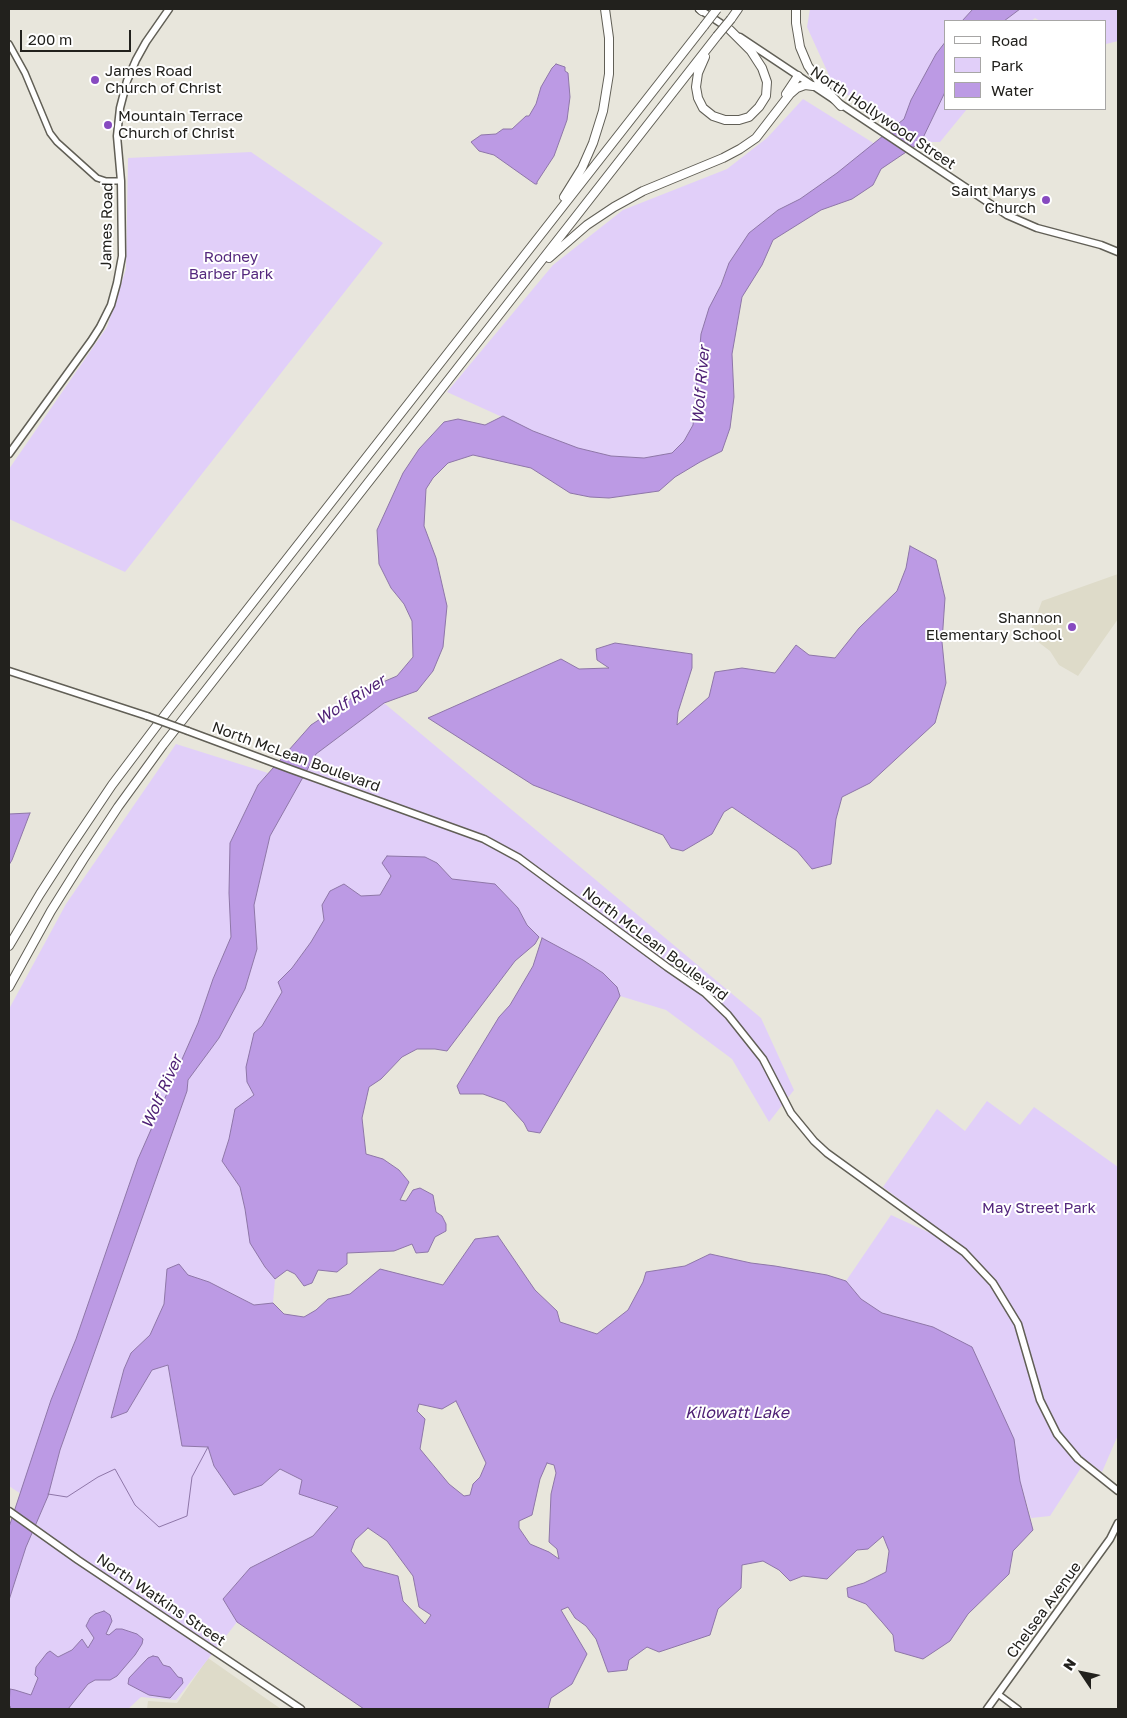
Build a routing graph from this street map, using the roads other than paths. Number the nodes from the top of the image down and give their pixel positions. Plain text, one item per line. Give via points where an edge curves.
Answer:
1 (169, 9) edge
2 (605, 9) edge
3 (717, 9) edge
4 (738, 9) edge
5 (796, 9) edge
6 (700, 10) edge
7 (730, 30) junction
8 (715, 39) junction
9 (9, 44) edge
10 (798, 76) junction
11 (812, 86) junction
12 (841, 106) junction
13 (769, 121) junction
14 (121, 181) junction
15 (534, 243) junction
16 (1118, 252) edge
17 (526, 281) junction
18 (9, 454) edge
19 (9, 671) edge
20 (9, 946) edge
21 (9, 987) edge
22 (1118, 1492) edge
23 (9, 1511) edge
24 (1118, 1523) edge
25 (998, 1694) junction
26 (301, 1709) edge
27 (986, 1709) edge
28 (1018, 1709) edge

1 - 14 main road, James Road via 146,42 127,81 117,136
2 - 15 highway via 609,74 596,135 582,168
3 - 15 highway, bridge
4 - 8 highway, bridge
5 - 12 highway via 800,47 808,66
6 - 7 main road, North Hollywood Street
7 - 8 highway via 751,51 767,82 766,96 759,107 739,120 712,116 698,98 698,73
7 - 10 main road, North Hollywood Street
8 - 17 highway
9 - 14 street via 57,142 97,178
10 - 11 main road, North Hollywood Street
10 - 13 highway
11 - 12 main road, North Hollywood Street
11 - 13 highway via 797,88
12 - 16 main road, North Hollywood Street via 1007,215 1036,228
13 - 17 highway via 756,138 740,149 614,207 580,231
14 - 18 main road, James Road via 122,256 111,305 91,341
15 - 20 highway via 150,734 69,848
17 - 21 highway via 163,745 83,860
19 - 22 main road, North McLean Boulevard, bridge via 188,730 484,839 518,858 705,993 728,1014 763,1059 791,1112 814,1141 964,1252 993,1283 1018,1324 1040,1400 1057,1434 1078,1459
23 - 26 main road, North Watkins Street
24 - 25 main road, Chelsea Avenue via 1110,1540
25 - 27 main road, Chelsea Avenue
25 - 28 street

